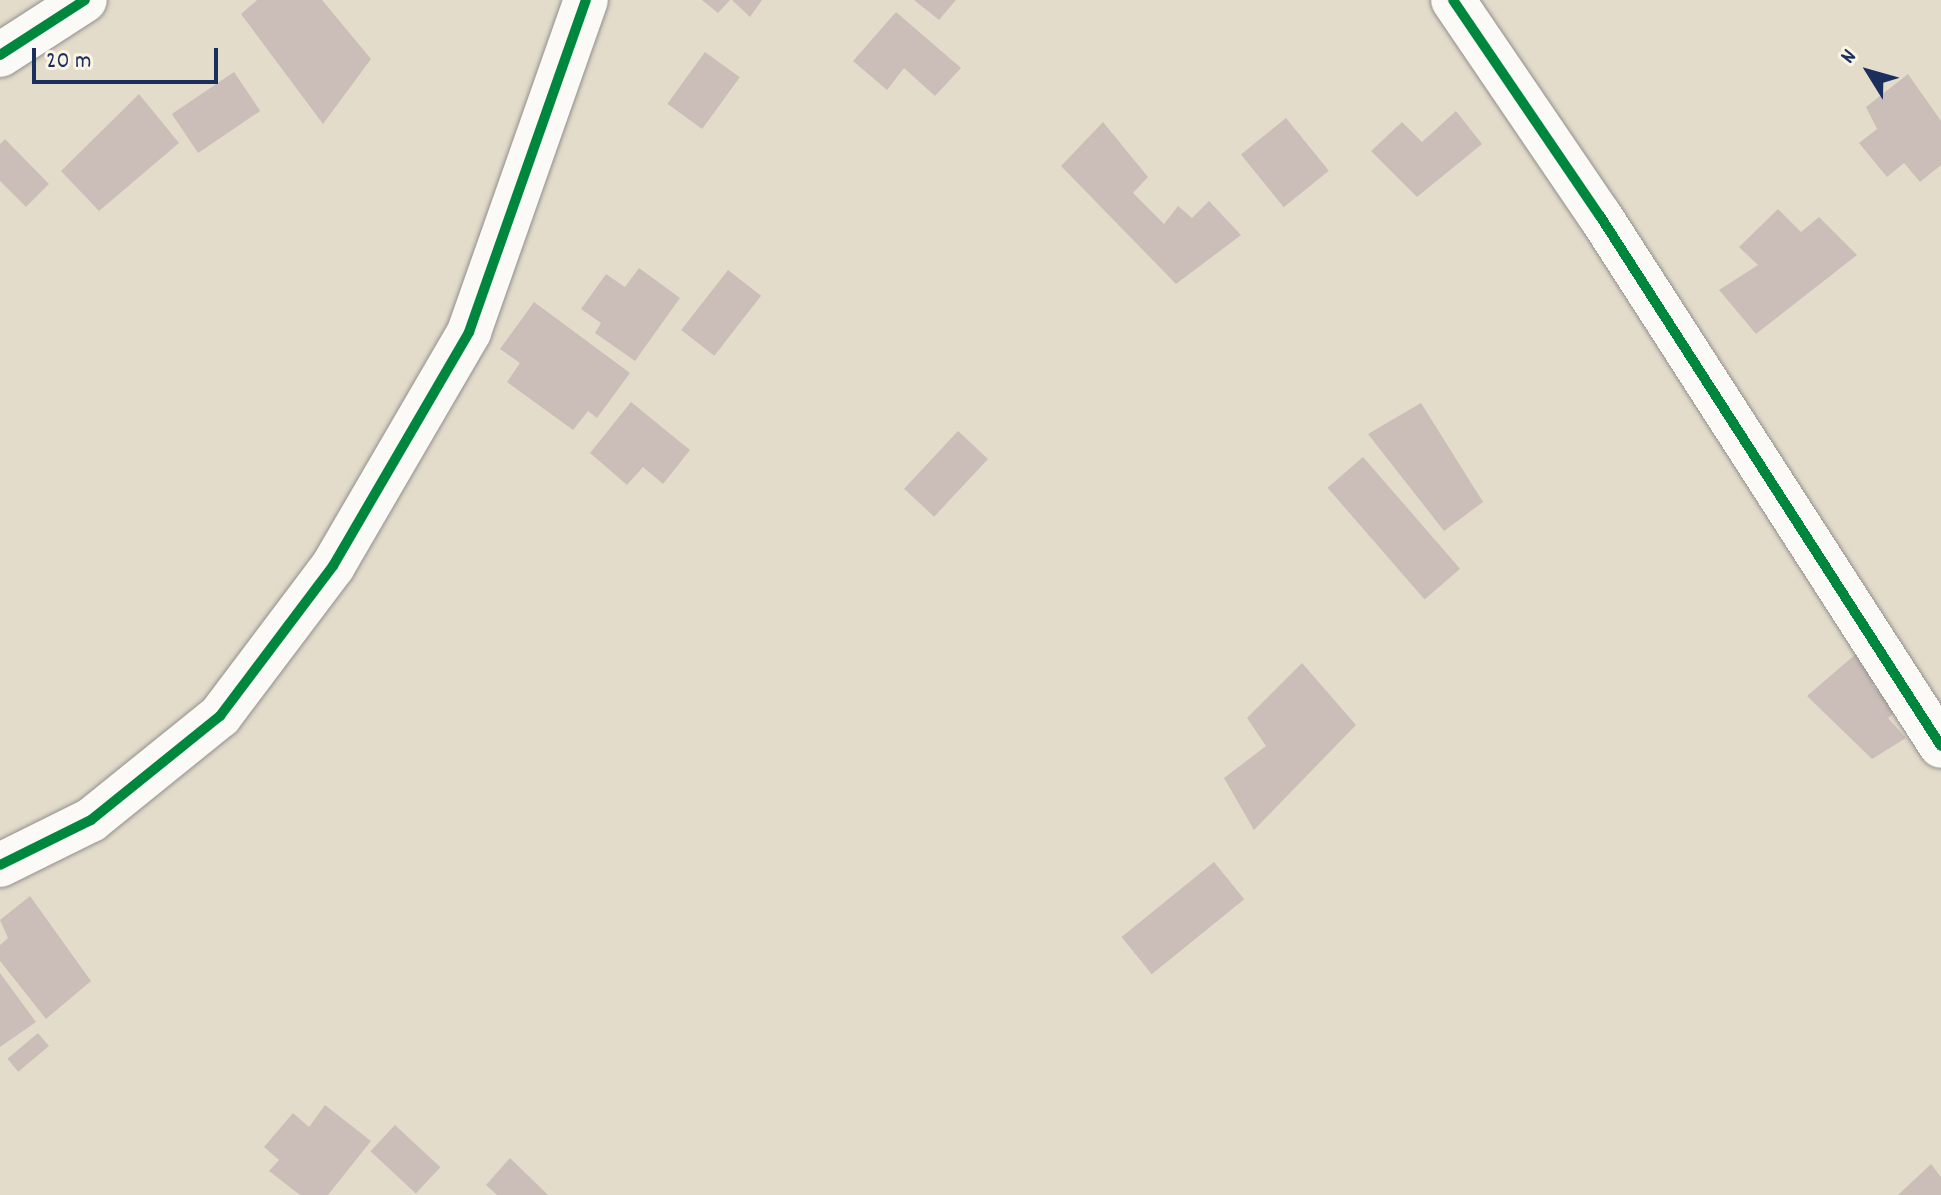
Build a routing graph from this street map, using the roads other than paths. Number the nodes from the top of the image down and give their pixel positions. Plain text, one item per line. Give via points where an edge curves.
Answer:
1 (85, 0) edge
2 (586, 0) edge
3 (1453, 0) edge
4 (0, 55) edge
5 (1941, 746) edge
6 (0, 865) edge

1 - 4 street
2 - 6 street via 469,332 333,566 220,716 91,820
3 - 5 street via 1600,216

